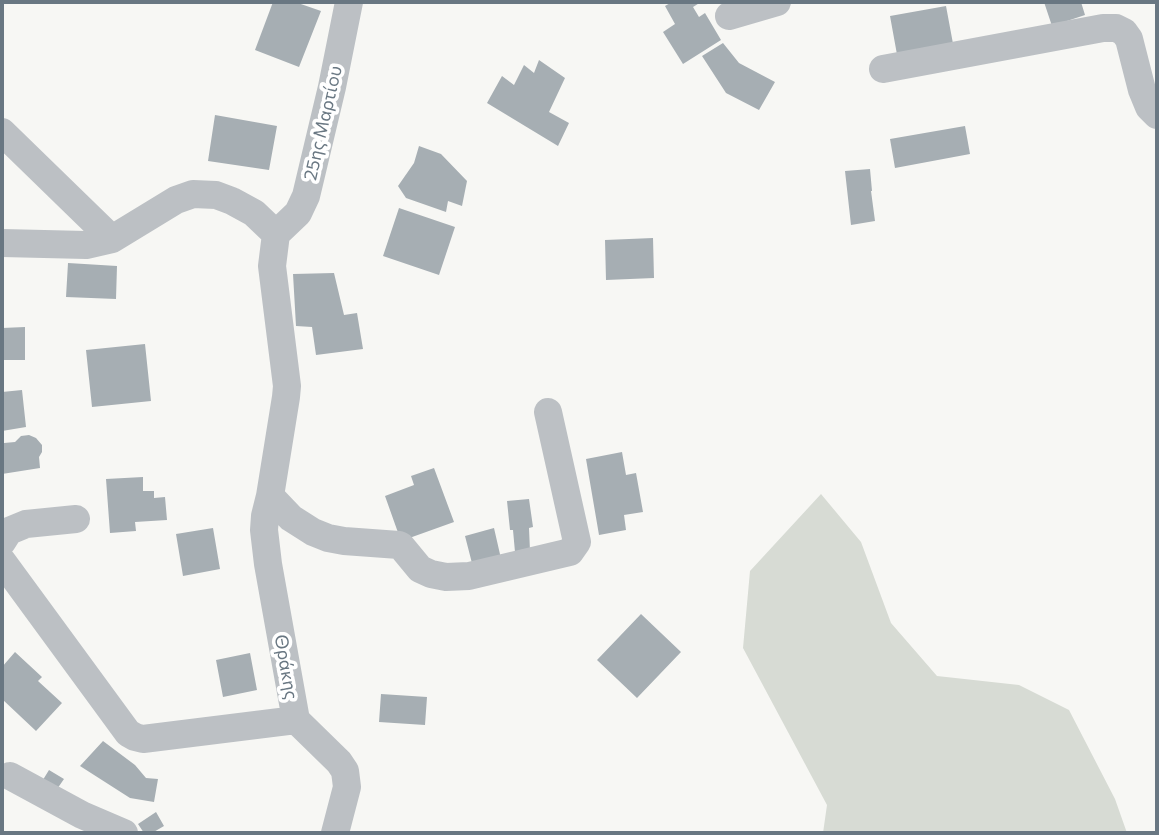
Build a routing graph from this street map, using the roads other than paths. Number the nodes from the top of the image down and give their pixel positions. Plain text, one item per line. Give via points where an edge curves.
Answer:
1 (349, 2) edge
2 (777, 2) edge
3 (729, 16) dead end
4 (883, 69) dead end
5 (1157, 115) edge
6 (2, 132) edge
7 (276, 234) junction
8 (112, 239) junction
9 (2, 243) edge
10 (548, 412) dead end
11 (270, 496) junction
12 (76, 519) dead end
13 (2, 542) edge
14 (2, 561) edge
15 (296, 719) junction
16 (10, 776) dead end
17 (124, 833) edge
18 (335, 833) edge

1 - 7 street, 25ης Μαρτίου via 306,195 298,213
2 - 3 street
4 - 5 street via 1116,29 1129,39 1142,90
6 - 8 street
7 - 8 street via 254,212 232,201 193,194
7 - 11 street, Θράκης via 272,265 286,397
8 - 9 street via 86,245
10 - 11 street via 577,542 569,552 446,578 420,569 399,545 344,541 313,532 291,519
11 - 15 street, Θράκης via 265,542
12 - 13 street via 26,524 9,531
14 - 15 street, Θράκης via 135,737
15 - 18 street via 345,771 347,788
16 - 17 street

